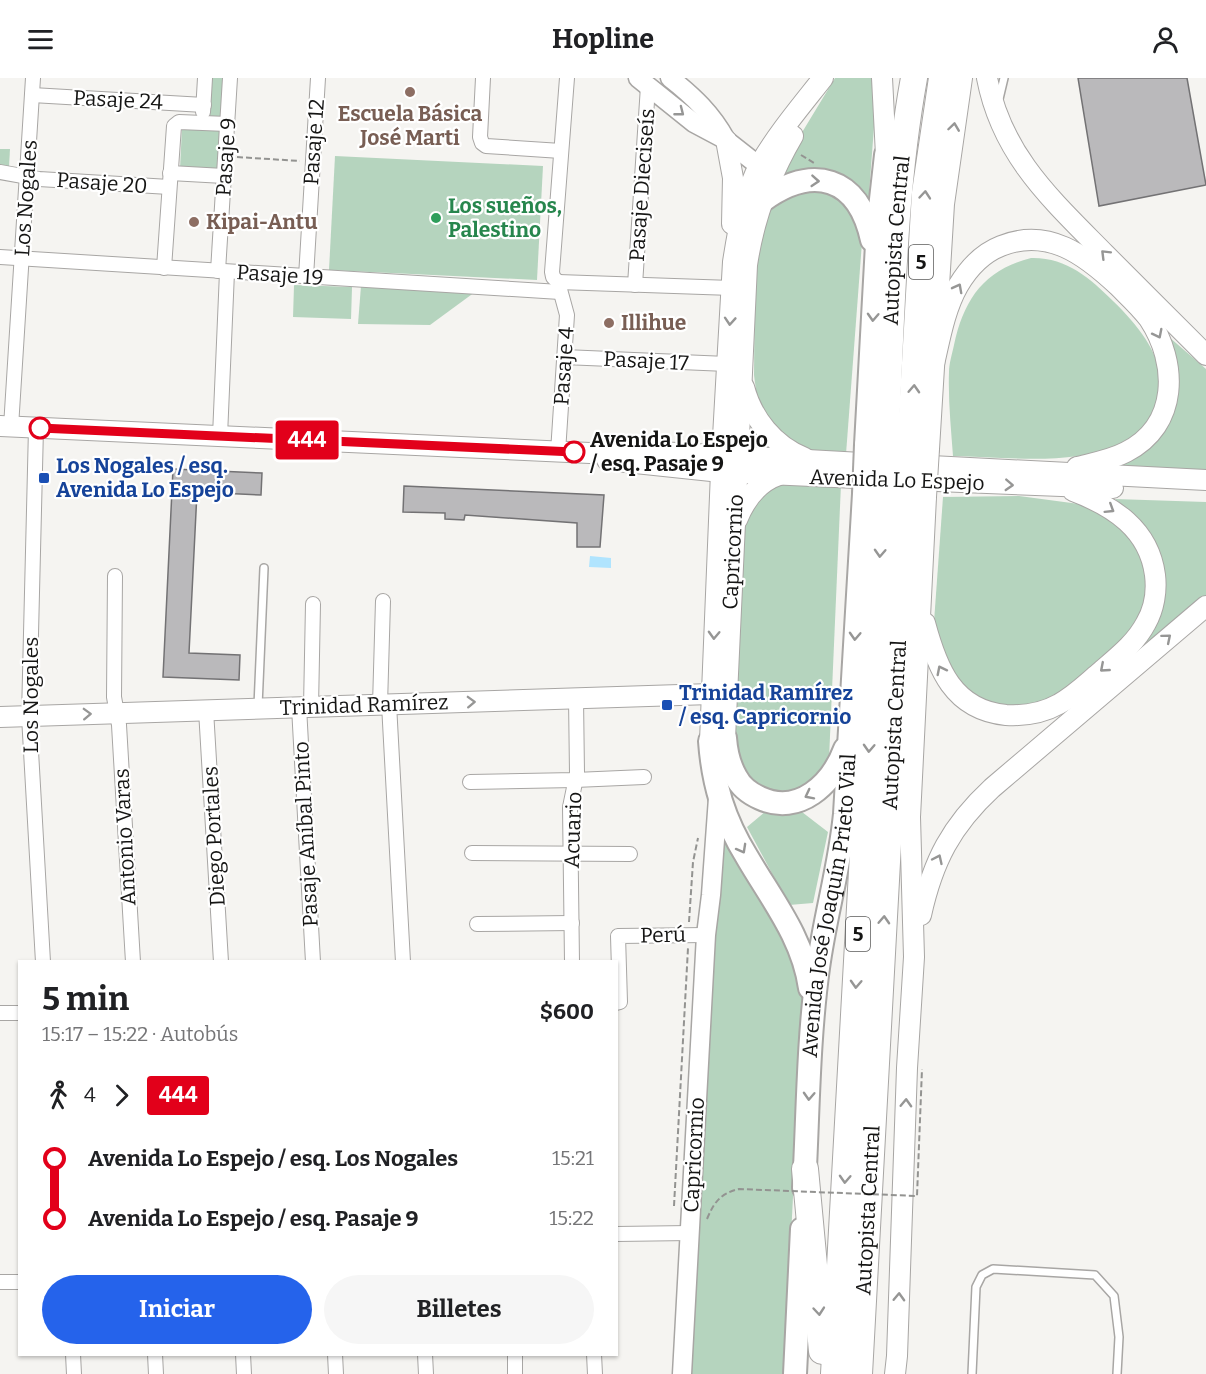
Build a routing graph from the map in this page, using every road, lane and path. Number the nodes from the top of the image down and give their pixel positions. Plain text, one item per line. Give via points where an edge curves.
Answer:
1 (33, 78) edge
2 (205, 78) edge
3 (230, 78) edge
4 (318, 78) edge
5 (483, 78) edge
6 (567, 78) edge
7 (670, 78) edge
8 (824, 78) edge
9 (882, 78) edge
10 (898, 78) edge
11 (914, 78) edge
12 (942, 78) edge
13 (962, 78) edge
14 (987, 78) edge
15 (1004, 78) edge
16 (643, 82) edge
17 (32, 95) junction
18 (204, 105) junction
19 (997, 115) junction
20 (202, 122) junction
21 (228, 124) junction
22 (726, 140) junction
23 (561, 151) junction
24 (782, 155) junction
25 (886, 155) junction
26 (225, 156) junction
27 (313, 162) junction
28 (759, 166) junction
29 (0, 172) edge
30 (170, 173) junction
31 (27, 176) junction
32 (224, 177) junction
33 (169, 187) junction
34 (762, 201) junction
35 (0, 257) edge
36 (22, 258) junction
37 (876, 259) junction
38 (733, 262) junction
39 (164, 268) junction
40 (223, 272) junction
41 (306, 277) junction
42 (635, 285) junction
43 (559, 287) junction
44 (732, 288) junction
45 (1206, 355) edge
46 (564, 357) junction
47 (934, 364) junction
48 (734, 370) junction
49 (6, 426) edge
50 (36, 428) junction
51 (219, 436) junction
52 (898, 447) junction
53 (558, 452) junction
54 (813, 461) junction
55 (729, 463) junction
56 (779, 475) junction
57 (1053, 479) junction
58 (1206, 480) edge
59 (1206, 490) edge
60 (895, 495) junction
61 (734, 528) junction
62 (264, 568) dead end
63 (115, 576) dead end
64 (383, 601) dead end
65 (313, 604) dead end
66 (921, 604) junction
67 (1206, 606) edge
68 (719, 692) junction
69 (576, 698) junction
70 (385, 705) junction
71 (305, 707) junction
72 (257, 709) junction
73 (206, 710) junction
74 (117, 713) junction
75 (29, 716) junction
76 (0, 717) edge
77 (850, 731) junction
78 (717, 739) junction
79 (644, 777) dead end
80 (575, 780) junction
81 (470, 782) dead end
82 (718, 796) junction
83 (472, 853) dead end
84 (571, 854) junction
85 (630, 854) dead end
86 (572, 923) junction
87 (477, 924) dead end
88 (705, 935) junction
89 (914, 957) junction
90 (44, 960) edge
91 (133, 960) edge
92 (221, 960) edge
93 (313, 960) edge
94 (403, 960) edge
95 (572, 960) edge
96 (618, 1002) edge
97 (0, 1013) edge
98 (18, 1013) edge
99 (813, 1017) junction
100 (922, 1069) dead end
101 (805, 1169) junction
102 (707, 1219) dead end
103 (690, 1233) junction
104 (618, 1234) edge
105 (865, 1273) junction
106 (18, 1281) edge
107 (0, 1282) edge
108 (73, 1356) edge
109 (155, 1356) edge
110 (243, 1356) edge
111 (335, 1356) edge
112 (425, 1356) edge
113 (515, 1356) edge
114 (594, 1356) edge
115 (897, 1368) edge
116 (74, 1374) edge
117 (156, 1374) edge
118 (244, 1374) edge
119 (336, 1374) edge
120 (426, 1374) edge
121 (515, 1374) edge
122 (595, 1374) edge
123 (682, 1374) edge
124 (795, 1374) edge
125 (824, 1374) edge
126 (834, 1374) edge
127 (859, 1374) edge
128 (875, 1374) edge
129 (972, 1374) edge
130 (1117, 1374) edge

1 - 17 street, Los Nogales
2 - 18 street
3 - 21 street, Pasaje 9
4 - 27 street, Pasaje 12
5 - 23 street via 482,143
6 - 23 street, Pasaje 4
7 - 22 street via 704,107
8 - 24 main road, Capricornio
8 - 28 main road, Capricornio
9 - 25 main road, Avenida José Joaquín Prieto Vial
10 - 25 highway
11 - 52 highway, Autopista Central / 5 via 897,216
52 -> 12 highway, Autopista Central / 5 via 925,193
47 -> 13 main road, Avenida José Joaquín Prieto Vial via 944,204
14 - 19 main road
15 - 19 lane
16 -> 22 street via 702,129
16 - 42 street, Pasaje Dieciseís
17 - 18 street, Pasaje 24
17 - 31 street, Los Nogales
18 - 20 street
45 -> 19 main road via 1038,185 1015,153
20 - 21 street, Pasaje 24
20 - 30 street, Pasaje 24 via 176,124
21 - 26 street, Pasaje 9
22 - 28 street
22 - 38 main road via 733,178
23 - 43 street, Pasaje 4 via 552,272
24 - 28 main road
24 - 34 main road, Capricornio
25 - 37 main road, Avenida José Joaquín Prieto Vial
26 - 27 path
26 - 32 street, Pasaje 9
27 - 41 street, Pasaje 12
28 - 34 main road
28 - 38 main road, Capricornio via 742,213
29 - 31 street, Pasaje 20
30 - 32 street, Pasaje 20
30 - 33 street
31 - 33 street, Pasaje 20
31 - 36 street, Los Nogales
32 - 40 street, Pasaje 9
33 - 39 street
34 -> 37 main road via 785,186 804,180 823,181 841,188 856,200 866,217
34 - 48 main road, Capricornio via 752,232
35 - 36 street, Pasaje 19
36 - 39 street, Pasaje 19
36 - 49 street, Los Nogales
37 -> 52 main road, Avenida José Joaquín Prieto Vial
38 - 44 main road, Capricornio
39 - 40 street, Pasaje 19
40 - 41 street, Pasaje 19
40 - 51 street, Pasaje 9
41 - 43 street, Pasaje 19
42 - 43 street, Pasaje 19
42 - 44 street, Pasaje 19
43 - 46 street, Pasaje 4 via 567,315
44 -> 48 main road, Capricornio
46 - 48 street, Pasaje 17
46 - 53 street, Pasaje 4
47 - 52 main road, Avenida José Joaquín Prieto Vial
47 -> 57 main road via 958,286 975,263 996,248 1017,241 1049,241 1098,267 1156,329 1169,366 1167,402 1153,429 1133,448
48 - 54 main road via 768,432 788,450
48 - 55 main road, Capricornio
49 - 50 main road, Avenida Lo Espejo
50 - 51 main road, Avenida Lo Espejo
50 - 75 street, Los Nogales
51 - 53 main road, Avenida Lo Espejo
52 - 60 highway, Autopista Central / 5, bridge
52 - 60 main road, Avenida José Joaquín Prieto Vial, bridge
53 - 55 main road, Avenida Lo Espejo via 590,453 613,462
54 - 55 main road, Avenida Lo Espejo
54 - 57 main road, Avenida Lo Espejo
55 - 56 main road, Avenida Lo Espejo
55 - 61 main road, Capricornio
55 -> 68 main road, Capricornio
56 -> 57 main road, Avenida Lo Espejo
56 - 61 main road via 751,495
57 - 58 main road, Avenida Lo Espejo
57 - 59 main road, Avenida Lo Espejo
57 -> 66 main road via 1118,513 1136,530 1150,556 1155,582 1153,604 1140,632 1124,651 1057,705 1023,715 993,713 969,703 948,682 930,644
60 - 66 main road, Avenida José Joaquín Prieto Vial
60 -> 77 main road, Avenida José Joaquín Prieto Vial
105 -> 60 highway, Autopista Central / 5
60 -> 126 highway, Autopista Central / 5
61 - 68 main road, Capricornio
62 - 72 lane
63 - 74 street, Antonio Varas
64 - 70 street
65 - 71 street, Pasaje Aníbal Pinto
66 - 89 main road, Avenida José Joaquín Prieto Vial via 910,818
89 -> 67 main road via 932,872 963,819 992,788
68 - 69 main road, Trinidad Ramírez
68 - 78 main road, Capricornio
70 -> 69 main road, Trinidad Ramírez
69 - 80 street, Acuario
70 - 71 main road, Trinidad Ramírez
70 - 94 street
71 - 72 main road, Trinidad Ramírez
71 - 93 street, Pasaje Aníbal Pinto
72 - 73 main road, Trinidad Ramírez
73 - 74 main road, Trinidad Ramírez
73 - 92 street, Diego Portales
75 -> 74 main road, Trinidad Ramírez
74 - 91 street, Antonio Varas
75 - 76 main road, Trinidad Ramírez
75 - 90 street, Los Nogales
77 -> 78 main road via 843,755 826,784 803,799 783,803 764,800 741,785
77 - 99 main road, Avenida José Joaquín Prieto Vial via 844,832 821,945
78 - 82 main road via 712,768
78 - 88 street, Capricornio via 702,857
79 - 80 street
80 - 81 street
80 - 84 street, Acuario via 570,807
82 - 88 street, Capricornio
82 -> 99 main road via 742,849 799,946 809,979
83 - 84 street
84 - 85 street
84 - 86 street, Acuario
86 - 87 street
86 - 95 street, Acuario
88 - 96 street, Perú via 618,936
88 - 103 street, Capricornio
115 -> 89 main road, Avenida José Joaquín Prieto Vial
97 - 98 street
99 -> 101 main road, Avenida José Joaquín Prieto Vial
100 - 102 path, bridge via 917,1196 739,1189 720,1197
101 - 124 main road, Avenida José Joaquín Prieto Vial
101 -> 125 highway
103 - 104 street
103 - 123 street, Capricornio
105 - 127 highway, Autopista Central / 5
105 - 128 highway
106 - 107 street
108 - 116 street
109 - 117 street
110 - 118 street
111 - 119 street
112 - 120 street
113 - 121 street
114 - 122 street
129 - 130 lane via 976,1287 982,1275 993,1269 1095,1275 1114,1296 1119,1337

